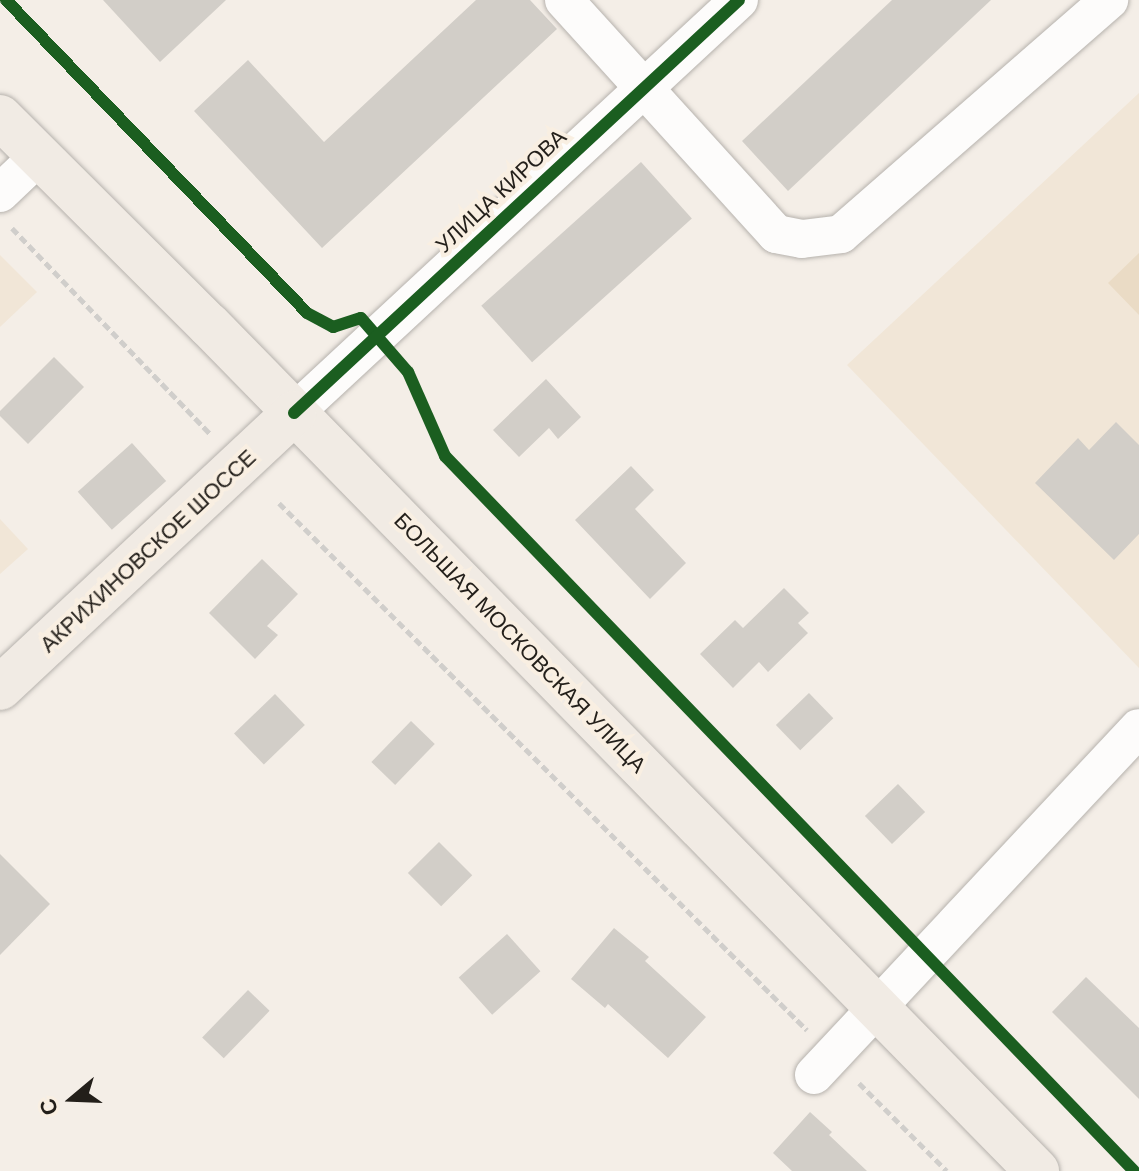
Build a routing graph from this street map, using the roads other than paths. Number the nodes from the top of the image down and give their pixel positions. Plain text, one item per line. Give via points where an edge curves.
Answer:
1 (564, 0) edge
2 (739, 0) edge
3 (1109, 0) edge
4 (643, 86) junction
5 (0, 117) edge
6 (39, 156) junction
7 (5, 210) edge
8 (294, 413) junction
9 (0, 688) edge
10 (1139, 728) edge
11 (876, 1006) junction
12 (823, 1065) road end
13 (1037, 1171) edge

1 - 4 street
2 - 4 street, УЛИЦА КИРОВА
3 - 4 street via 841,234 802,239 776,234
4 - 8 street, УЛИЦА КИРОВА
5 - 6 main road, БОЛЬШАЯ МОСКОВСКАЯ УЛИЦА
6 - 7 street
6 - 8 main road, БОЛЬШАЯ МОСКОВСКАЯ УЛИЦА
8 - 9 main road, АКРИХИНОВСКОЕ ШОССЕ
8 - 11 main road, БОЛЬШАЯ МОСКОВСКАЯ УЛИЦА
10 - 11 street
11 - 12 street
11 - 13 main road, БОЛЬШАЯ МОСКОВСКАЯ УЛИЦА

